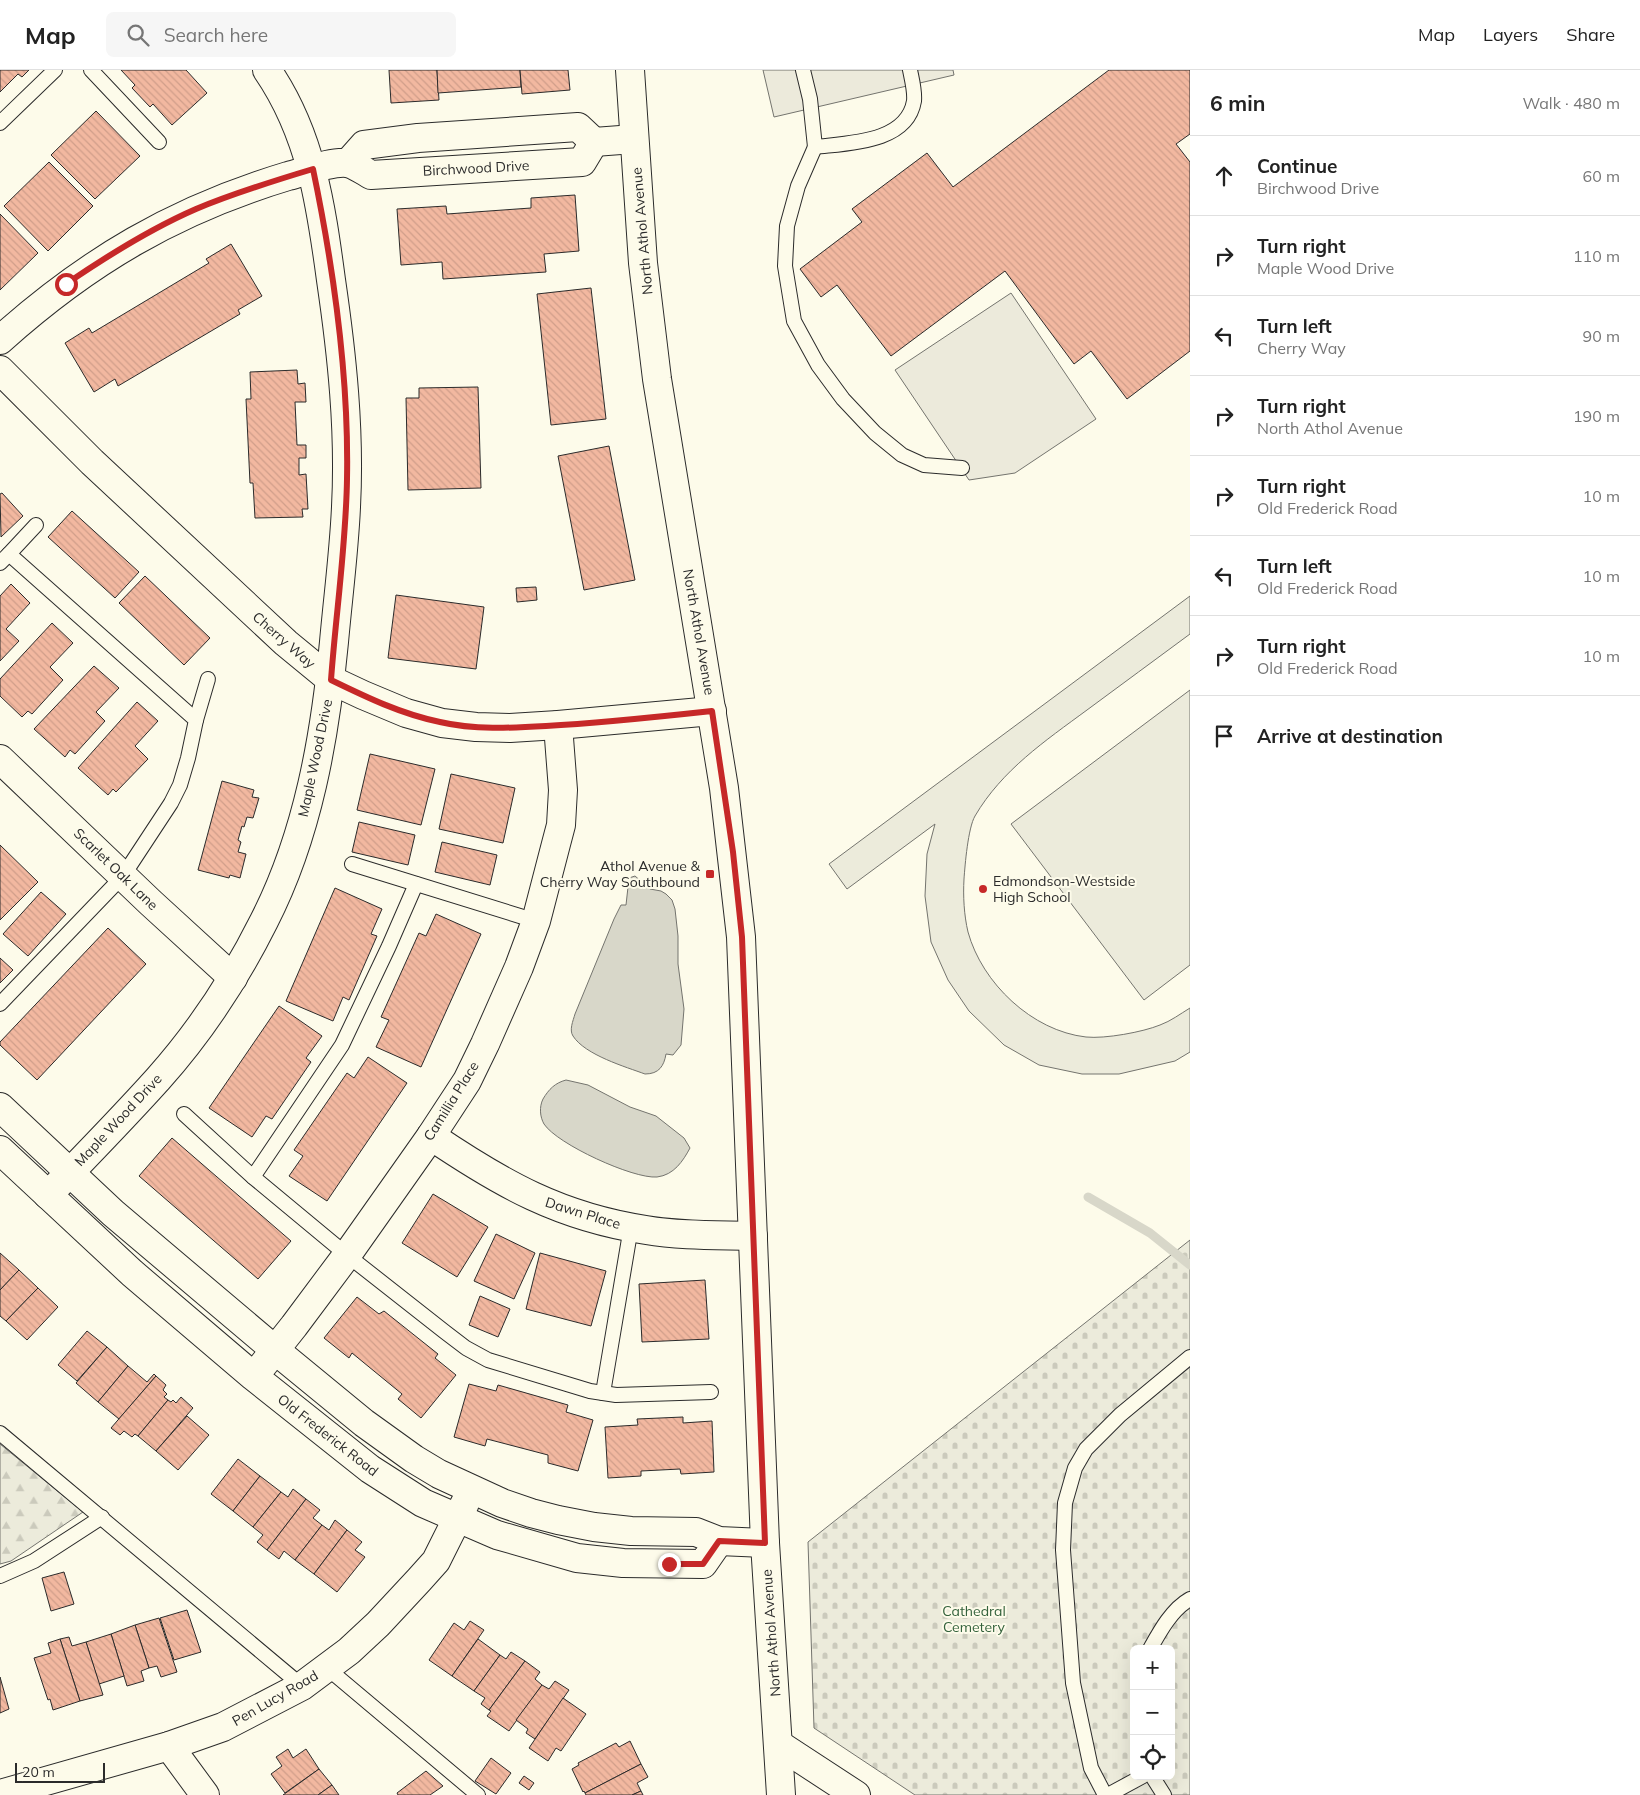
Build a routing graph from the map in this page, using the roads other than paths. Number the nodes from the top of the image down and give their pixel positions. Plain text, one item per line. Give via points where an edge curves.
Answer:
1 (55, 70) edge
2 (91, 70) edge
3 (267, 70) edge
4 (630, 70) edge
5 (803, 70) edge
6 (910, 70) edge
7 (0, 123) edge
8 (634, 139) junction
9 (159, 142) dead end
10 (815, 147) junction
11 (313, 169) junction
12 (0, 340) edge
13 (0, 370) edge
14 (962, 468) dead end
15 (36, 525) dead end
16 (5, 559) edge
17 (208, 678) dead end
18 (331, 680) junction
19 (712, 711) junction
20 (196, 720) junction
21 (558, 725) junction
22 (0, 759) edge
23 (352, 864) dead end
24 (123, 876) junction
25 (416, 884) junction
26 (536, 921) junction
27 (232, 978) junction
28 (0, 1004) edge
29 (0, 1107) edge
30 (184, 1114) dead end
31 (431, 1136) junction
32 (0, 1150) edge
33 (70, 1172) junction
34 (254, 1177) junction
35 (48, 1196) junction
36 (631, 1227) junction
37 (753, 1236) junction
38 (347, 1255) junction
39 (275, 1350) junction
40 (1190, 1357) edge
41 (254, 1376) junction
42 (711, 1392) dead end
43 (603, 1393) junction
44 (0, 1433) edge
45 (471, 1490) junction
46 (102, 1517) junction
47 (458, 1519) junction
48 (719, 1541) junction
49 (765, 1543) junction
50 (0, 1576) edge
51 (1190, 1599) edge
52 (1152, 1645) edge
53 (327, 1668) junction
54 (302, 1686) junction
55 (778, 1744) junction
56 (170, 1746) junction
57 (1135, 1780) edge
58 (1155, 1780) edge
59 (16, 1792) edge
60 (205, 1795) edge
61 (478, 1795) edge
62 (780, 1795) edge
63 (856, 1795) edge
64 (1106, 1795) edge
65 (1164, 1795) edge

1 - 7 lane
2 - 9 lane
3 - 11 street, Maple Wood Drive via 293,115
4 - 8 street, North Athol Avenue
5 - 10 lane
6 - 10 lane via 914,101 909,116 897,129 871,140
8 - 11 street, Birchwood Drive via 594,142 582,162 371,174 348,163
8 - 19 street, North Athol Avenue via 643,263 657,379
10 - 14 lane via 798,186 787,226 785,266 794,322 818,365 843,399 875,433 902,456 924,465
11 - 12 street, Birchwood Drive via 195,209 131,242 66,284
11 - 18 street, Maple Wood Drive via 339,337 346,433 346,507
13 - 18 street, Cherry Way via 159,526 273,632
15 - 16 lane
16 - 20 lane
17 - 20 lane
18 - 21 street, Cherry Way via 406,713 442,723 510,728
18 - 27 street, Maple Wood Drive via 318,760 301,828 265,921
19 - 21 street, Cherry Way
19 - 37 street, North Athol Avenue via 742,937
20 - 24 lane via 180,785
21 - 26 street, Camillia Place via 563,790 561,825
22 - 24 street, Scarlet Oak Lane
23 - 25 lane
24 - 27 street, Scarlet Oak Lane
24 - 28 lane
25 - 26 lane
25 - 34 lane via 342,1045
26 - 31 street, Camillia Place via 519,967 467,1081
27 - 33 street, Maple Wood Drive via 159,1078
29 - 33 street
30 - 34 lane
31 - 36 street, Dawn Place via 526,1194 572,1213
31 - 38 street, Camillia Place
32 - 35 street, Old Frederick Road
33 - 35 street, Maple Wood Drive
33 - 39 street via 113,1213
34 - 38 lane
35 - 41 street, Old Frederick Road via 132,1273
36 - 37 street, Dawn Place via 673,1233
36 - 43 lane
37 - 49 street, North Athol Avenue
38 - 39 street, Camillia Place
38 - 43 lane via 466,1348 488,1360
39 - 41 street, Camillia Place
39 - 45 street via 414,1460
40 - 64 lane via 1120,1415 1086,1449 1075,1468 1065,1503 1063,1550 1073,1682 1091,1768
41 - 47 street, Old Frederick Road via 384,1479 423,1503
42 - 43 lane
44 - 46 lane
45 - 47 street, Pen Lucy Road
45 - 48 street via 530,1513 558,1520 631,1531 696,1532
46 - 50 lane via 34,1560
46 - 54 lane
47 - 48 street, Old Frederick Road via 529,1546 577,1558 623,1563 703,1564
47 - 53 street, Pen Lucy Road via 436,1560 419,1580 378,1624
48 - 49 street
49 - 55 street, North Athol Avenue
51 - 52 lane via 1183,1603
53 - 54 street, Pen Lucy Road
53 - 61 lane
54 - 56 street, Pen Lucy Road via 223,1727
55 - 62 street, North Athol Avenue
55 - 63 street
56 - 59 street, Pen Lucy Road
56 - 60 street
57 - 64 lane
58 - 65 lane

